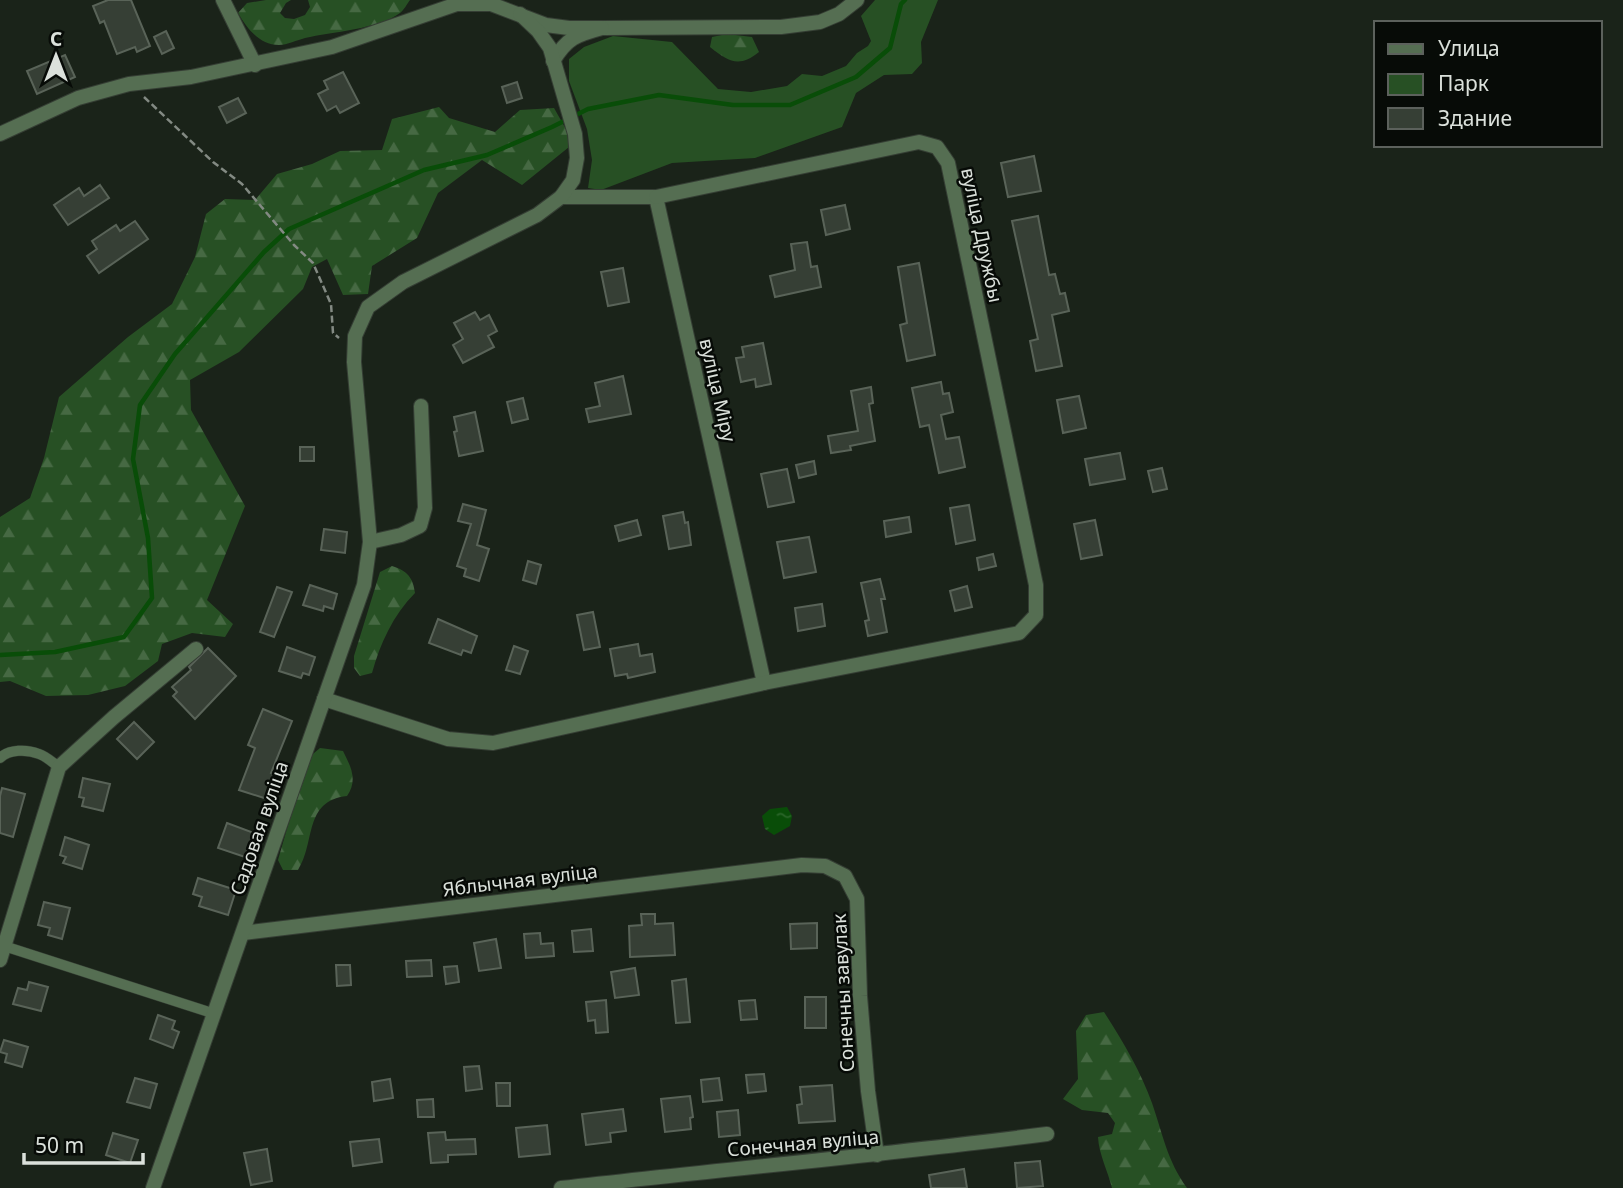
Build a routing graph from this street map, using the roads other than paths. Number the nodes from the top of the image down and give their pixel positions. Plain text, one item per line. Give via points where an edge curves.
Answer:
1 (223, 0) edge
2 (857, 0) edge
3 (520, 14) junction
4 (602, 28) junction
5 (553, 61) junction
6 (255, 65) junction
7 (0, 134) edge
8 (561, 197) junction
9 (656, 197) junction
10 (421, 406) dead end
11 (370, 542) junction
12 (196, 649) dead end
13 (764, 683) junction
14 (324, 699) junction
15 (0, 758) edge
16 (59, 767) junction
17 (802, 865) joint
18 (243, 933) junction
19 (2, 953) edge
20 (212, 1013) junction
21 (1047, 1134) dead end
22 (877, 1156) junction
23 (153, 1188) edge
24 (561, 1188) edge

1 - 6 street
2 - 4 street via 820,22 782,27
3 - 4 street via 546,25
3 - 5 street via 550,48
3 - 6 street via 491,4 457,4 332,47
4 - 5 street via 563,44
5 - 8 street via 575,134 577,158 573,180
6 - 7 street via 129,84 78,98
8 - 9 street
8 - 11 street, Садовая вуліца via 537,215 403,282 368,307 355,336 354,352
9 - 13 street, вуліца Міру
9 - 13 street, вуліца Дружбы via 919,142 937,147 948,163 1036,585 1036,615 1019,633
10 - 11 street via 425,508 420,526
11 - 14 street, Садовая вуліца via 364,585
12 - 16 street
13 - 14 street via 493,743 448,739
14 - 18 street, Садовая вуліца
15 - 16 lane via 15,751 40,754
16 - 19 street
17 - 18 street, Яблычная вуліца
17 - 22 street, Сонечны завулак via 825,866 845,876 857,899 860,996
18 - 20 street, Садовая вуліца
19 - 20 lane
20 - 23 street, Садовая вуліца
21 - 22 street, Сонечная вуліца
22 - 24 street, Сонечная вуліца

